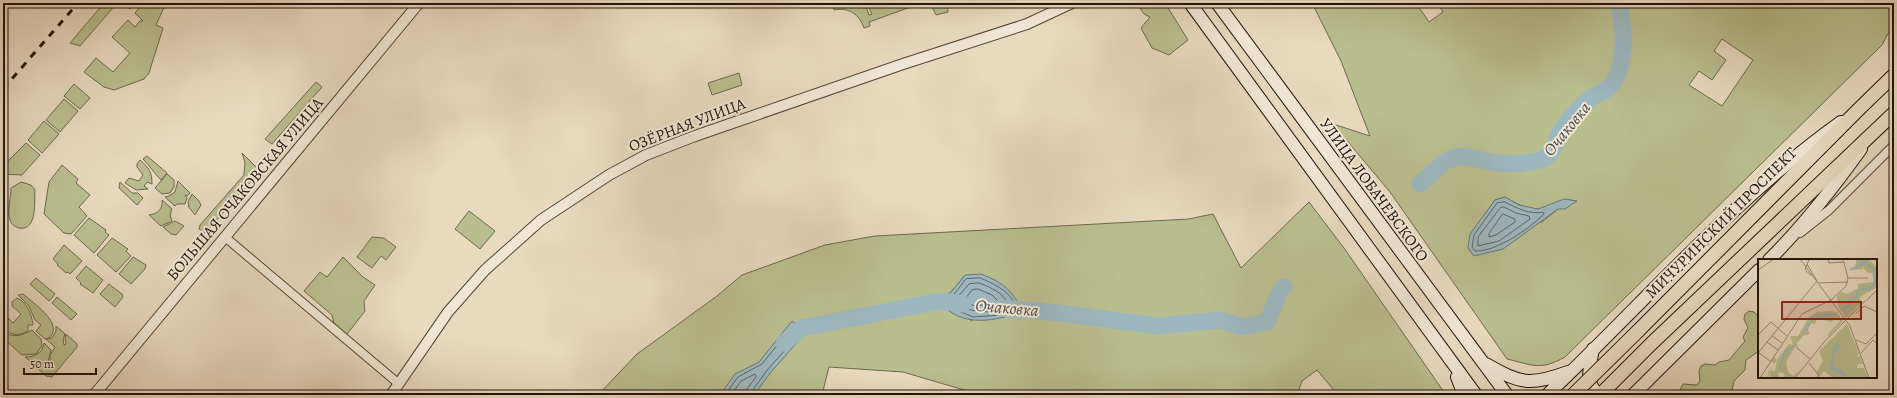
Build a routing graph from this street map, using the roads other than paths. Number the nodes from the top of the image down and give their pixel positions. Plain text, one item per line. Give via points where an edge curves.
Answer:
1 (419, 3) edge
2 (1072, 3) edge
3 (1190, 3) edge
4 (1216, 3) edge
5 (1894, 76) edge
6 (1858, 110) junction
7 (1894, 113) edge
8 (1870, 137) junction
9 (1894, 145) edge
10 (225, 237) junction
11 (1784, 246) junction
12 (1770, 259) edge
13 (1758, 271) edge
14 (1593, 349) junction
15 (1450, 361) junction
16 (1481, 362) junction
17 (1573, 370) junction
18 (399, 384) junction
19 (94, 395) edge
20 (391, 395) edge
21 (1464, 395) edge
22 (1476, 395) edge
23 (1507, 395) edge
24 (1547, 395) edge
25 (1573, 395) edge
26 (1600, 395) edge
27 (1632, 395) edge

1 - 10 street, БОЛЬШАЯ ОЧАКОВСКАЯ УЛИЦА
2 - 18 street, ОЗЁРНАЯ УЛИЦА via 1027,24 695,136 646,155 609,175 541,220 485,270 448,312
3 - 15 main road
4 - 16 main road, УЛИЦА ЛОБАЧЕВСКОГО
5 - 6 main road, МИЧУРИНСКИЙ ПРОСПЕКТ
6 - 14 main road via 1802,150 1747,197
6 - 25 main road, МИЧУРИНСКИЙ ПРОСПЕКТ, bridge
7 - 8 main road
8 - 11 main road
8 - 26 main road
9 - 11 street via 1829,210
10 - 18 street
10 - 19 street, БОЛЬШАЯ ОЧАКОВСКАЯ УЛИЦА
11 - 12 main road
13 - 27 main road
14 - 17 main road
14 - 26 main road via 1589,379 1591,386
15 - 21 main road
15 - 22 main road
16 - 17 main road via 1512,379 1532,382
16 - 23 main road, УЛИЦА ЛОБАЧЕВСКОГО
17 - 24 main road
18 - 20 street, ОЗЁРНАЯ УЛИЦА

